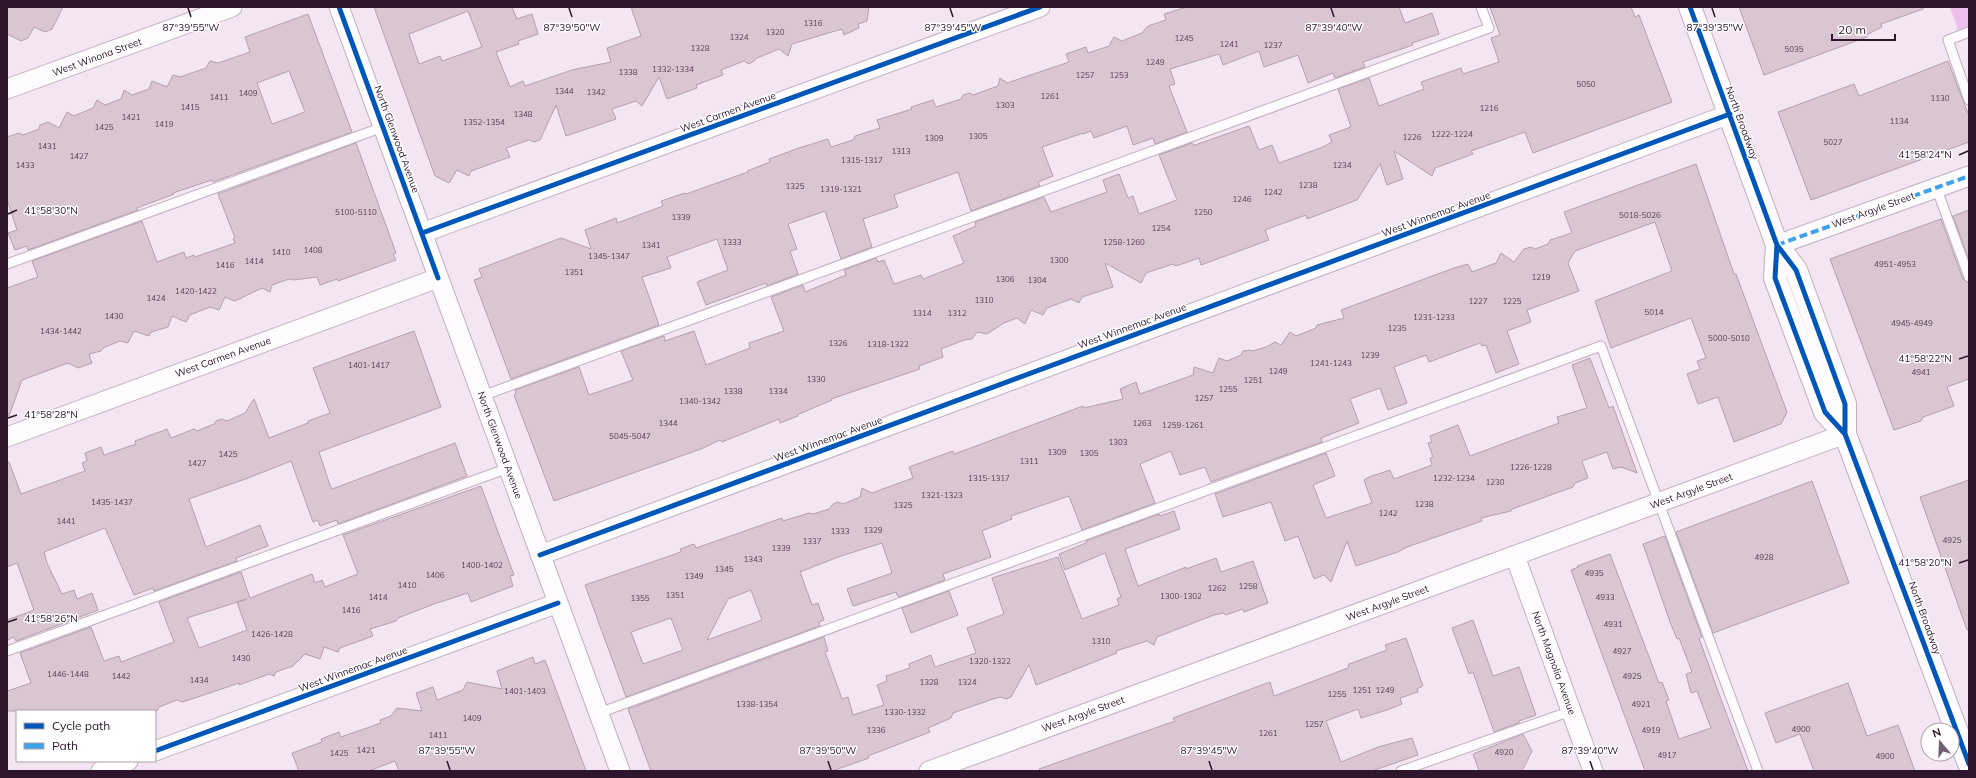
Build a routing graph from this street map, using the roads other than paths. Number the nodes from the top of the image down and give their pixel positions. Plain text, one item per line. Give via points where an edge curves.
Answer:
1 (232, 7) edge
2 (339, 7) edge
3 (1040, 7) edge
4 (1481, 7) edge
5 (1690, 7) edge
6 (1969, 32) edge
7 (7, 90) edge
8 (1969, 100) edge
9 (1730, 114) junction
10 (383, 127) junction
11 (1969, 176) edge
12 (1936, 187) junction
13 (422, 233) junction
14 (1777, 245) junction
15 (7, 264) edge
16 (1969, 277) edge
17 (438, 278) junction
18 (482, 396) junction
19 (1845, 434) junction
20 (7, 437) edge
21 (508, 468) junction
22 (1659, 503) junction
23 (540, 555) junction
24 (1515, 556) junction
25 (558, 603) junction
26 (7, 651) edge
27 (1571, 710) junction
28 (599, 713) junction
29 (156, 751) edge
30 (125, 762) edge
31 (1969, 764) edge
32 (101, 771) edge
33 (620, 771) edge
34 (929, 771) edge
35 (1402, 771) edge
36 (1593, 771) edge
37 (1758, 771) edge

1 - 7 street, West Winona Street
2 - 10 street, North Glenwood Avenue
3 - 13 street, West Carmen Avenue
4 - 18 lane via 1489,28
5 - 9 main road, North Broadway
6 - 8 lane via 1948,40
9 - 14 main road, North Broadway
9 - 23 street, West Winnemac Avenue
10 - 13 street, North Glenwood Avenue
10 - 15 lane
11 - 12 street, West Argyle Street
12 - 14 street, West Argyle Street
12 - 16 lane
13 - 17 street, North Glenwood Avenue
14 - 19 main road, North Broadway via 1796,270 1845,404
17 - 18 street, North Glenwood Avenue
17 - 20 street, West Carmen Avenue
18 - 21 street, North Glenwood Avenue
19 - 22 street, West Argyle Street
19 - 31 main road, North Broadway
21 - 23 street, North Glenwood Avenue
21 - 26 lane
22 - 24 street, West Argyle Street
22 - 28 lane via 1601,346
22 - 37 lane
23 - 25 street, North Glenwood Avenue
24 - 27 street, North Magnolia Avenue
24 - 34 street, West Argyle Street
25 - 28 street, North Glenwood Avenue
25 - 29 street, West Winnemac Avenue
27 - 35 lane
27 - 36 street, North Magnolia Avenue
28 - 33 street, North Glenwood Avenue
30 - 32 street

